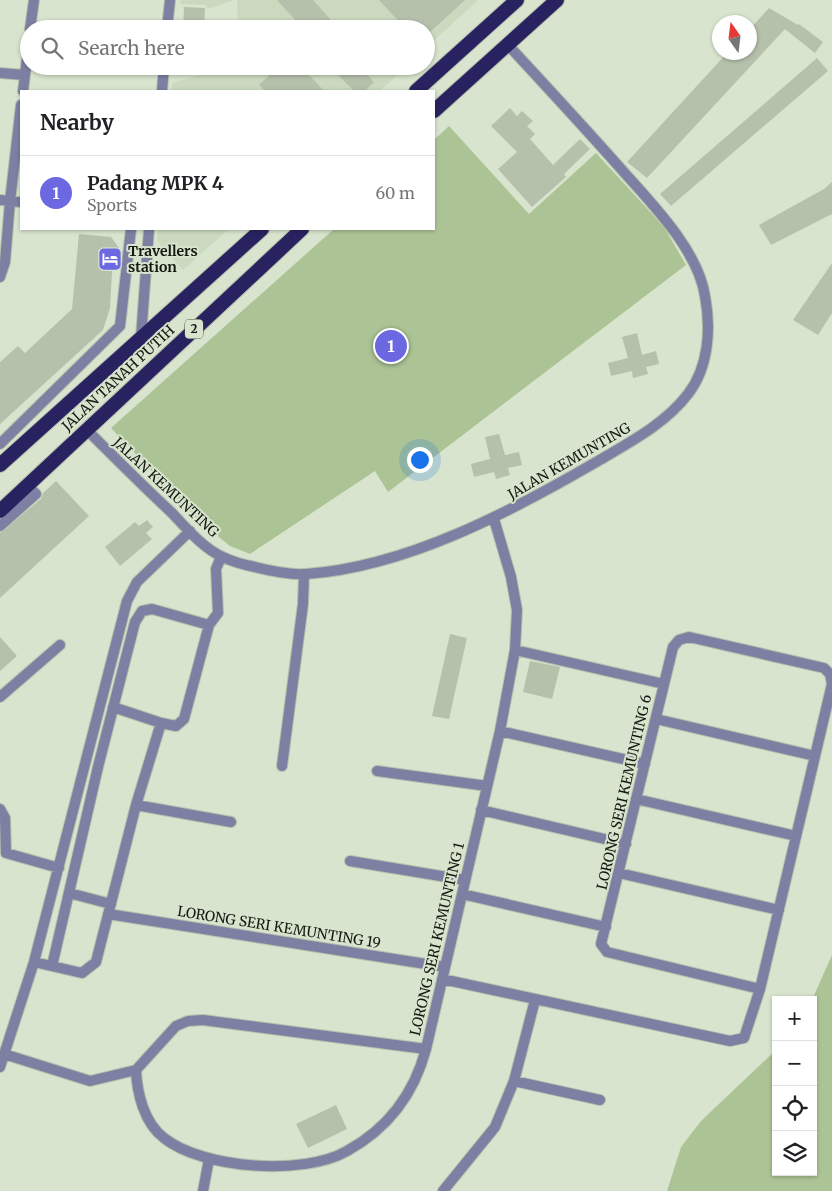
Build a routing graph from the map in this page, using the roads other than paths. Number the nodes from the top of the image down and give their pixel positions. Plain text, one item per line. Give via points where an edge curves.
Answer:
1 (34, 0) edge
2 (170, 0) edge
3 (517, 0) edge
4 (557, 0) edge
5 (31, 20) edge
6 (168, 20) edge
7 (508, 45) junction
8 (0, 73) edge
9 (435, 74) edge
10 (20, 75) edge
11 (25, 75) edge
12 (163, 75) edge
13 (434, 75) edge
14 (23, 90) edge
15 (162, 90) edge
16 (417, 90) edge
17 (435, 110) edge
18 (20, 111) edge
19 (5, 201) edge
20 (20, 202) edge
21 (131, 230) edge
22 (149, 230) edge
23 (261, 230) edge
24 (301, 230) edge
25 (0, 277) edge
26 (141, 337) junction
27 (61, 386) junction
28 (75, 399) junction
29 (87, 430) junction
30 (0, 444) edge
31 (0, 465) edge
32 (32, 490) junction
33 (0, 511) edge
34 (494, 519) junction
35 (0, 526) edge
36 (190, 531) junction
37 (221, 556) junction
38 (304, 574) junction
39 (209, 625) junction
40 (60, 644) dead end
41 (515, 650) junction
42 (664, 684) junction
43 (832, 684) edge
44 (0, 697) edge
45 (113, 707) junction
46 (656, 719) junction
47 (161, 723) junction
48 (500, 731) junction
49 (815, 756) junction
50 (645, 764) junction
51 (282, 766) dead end
52 (377, 771) dead end
53 (487, 786) junction
54 (636, 799) junction
55 (136, 805) junction
56 (0, 809) edge
57 (481, 810) junction
58 (231, 822) dead end
59 (796, 836) junction
60 (626, 844) junction
61 (350, 861) dead end
62 (59, 868) junction
63 (619, 873) junction
64 (465, 880) junction
65 (69, 893) junction
66 (462, 894) junction
67 (110, 909) junction
68 (779, 910) junction
69 (606, 927) junction
70 (34, 962) junction
71 (52, 966) junction
72 (444, 967) junction
73 (442, 979) junction
74 (760, 989) junction
75 (535, 1000) junction
76 (426, 1049) junction
77 (4, 1054) junction
78 (0, 1067) edge
79 (136, 1070) junction
80 (514, 1081) junction
81 (600, 1100) dead end
82 (209, 1158) junction
83 (203, 1191) edge
84 (444, 1191) edge

1 - 5 street
2 - 6 street
3 - 9 highway
4 - 7 highway
7 - 17 highway
7 - 34 street, JALAN KEMUNTING via 598,143 678,238 705,293 708,326 704,361 698,378 689,394 674,409 651,429 615,451 549,491
8 - 10 street
11 - 14 street
12 - 15 street
13 - 16 highway
18 - 19 street
19 - 20 street
19 - 25 street via 6,262
21 - 27 street via 121,324
22 - 26 street
23 - 26 highway, JALAN TANAH PUTIH / 2
24 - 29 highway, JALAN TANAH PUTIH / 2
26 - 28 highway, JALAN TANAH PUTIH / 2
27 - 28 street
27 - 30 street
28 - 31 highway, JALAN TANAH PUTIH / 2
29 - 32 highway, JALAN TANAH PUTIH / 2
29 - 36 street, JALAN KEMUNTING
32 - 33 highway, JALAN TANAH PUTIH / 2
32 - 35 street
34 - 38 street, JALAN KEMUNTING via 392,556
34 - 41 street, LORONG SERI KEMUNTING 1 via 517,610
36 - 37 street, JALAN KEMUNTING
36 - 62 street via 137,582 127,601
37 - 38 street, JALAN KEMUNTING via 253,567
37 - 39 street via 216,569 218,613
38 - 51 street
39 - 45 street via 152,609 142,611 135,622
39 - 47 street via 184,719 176,726
40 - 44 street
41 - 42 street
41 - 48 street, LORONG SERI KEMUNTING 1
42 - 43 street, LORONG SERI KEMUNTING 6 via 673,647 679,640 689,637 824,668 830,674
42 - 46 street, LORONG SERI KEMUNTING 6
43 - 49 street
45 - 47 street
45 - 65 street
46 - 49 street
46 - 50 street, LORONG SERI KEMUNTING 6
47 - 55 street
48 - 50 street
48 - 53 street, LORONG SERI KEMUNTING 1
49 - 59 street
50 - 54 street, LORONG SERI KEMUNTING 6
52 - 53 street
53 - 57 street, LORONG SERI KEMUNTING 1
54 - 59 street
54 - 60 street, LORONG SERI KEMUNTING 6
55 - 58 street
55 - 67 street
56 - 62 street via 4,818 6,853
57 - 60 street
57 - 64 street, LORONG SERI KEMUNTING 1
59 - 68 street
60 - 63 street, LORONG SERI KEMUNTING 6
61 - 64 street
62 - 70 street
63 - 68 street
63 - 69 street, LORONG SERI KEMUNTING 6
64 - 66 street, LORONG SERI KEMUNTING 1
65 - 67 street, LORONG SERI KEMUNTING 19
65 - 71 street
66 - 69 street
66 - 72 street, LORONG SERI KEMUNTING 1
67 - 71 street via 96,962 89,969 82,973
67 - 72 street, LORONG SERI KEMUNTING 19
68 - 74 street
69 - 74 street, LORONG SERI KEMUNTING 6 via 601,944 607,952
70 - 71 street
70 - 77 street
72 - 73 street, LORONG SERI KEMUNTING 1
73 - 75 street
73 - 76 street, LORONG SERI KEMUNTING 1
74 - 75 street via 744,1038 735,1042
75 - 80 street
76 - 79 street via 203,1020 188,1021 176,1026
76 - 82 street, LORONG SERI KEMUNTING 1 via 420,1069 398,1108 383,1126 346,1152 322,1161 290,1166
77 - 78 street
77 - 79 street via 90,1081
79 - 82 street, LORONG SERI KEMUNTING 1 via 137,1089 144,1108 163,1138 182,1149
80 - 81 street
80 - 84 street via 495,1127
82 - 83 street

